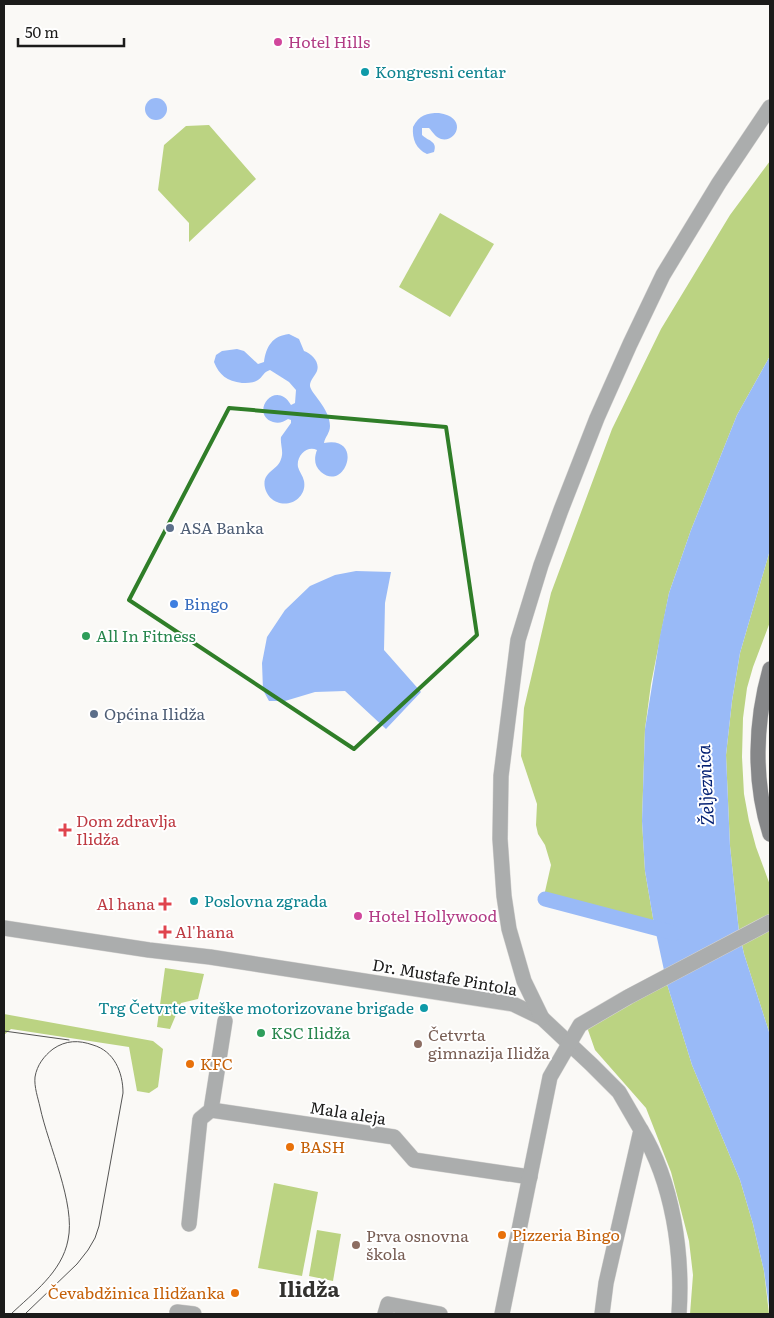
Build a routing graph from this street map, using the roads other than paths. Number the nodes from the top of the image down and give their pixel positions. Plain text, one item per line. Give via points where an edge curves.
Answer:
1 (770, 107) edge
2 (770, 669) edge
3 (770, 834) edge
4 (770, 922) edge
5 (4, 928) edge
6 (542, 1018) junction
7 (225, 1021) dead end
8 (570, 1043) junction
9 (211, 1110) junction
10 (641, 1130) junction
11 (530, 1177) junction
12 (188, 1224) dead end
13 (177, 1312) dead end
14 (194, 1314) edge
15 (385, 1314) edge
16 (440, 1314) edge
17 (502, 1314) edge
18 (602, 1314) edge
19 (679, 1314) edge

1 - 6 street via 718,183 663,275 630,344 561,510 518,640 501,776 500,839 509,930 524,981
2 - 3 street via 763,694 758,737 762,803
4 - 8 street via 580,1025
5 - 6 street, Dr. Mustafe Pintola via 503,1002
6 - 8 street, Dr. Mustafe Pintola
7 - 9 street
8 - 10 street, Dr. Mustafe Pintola via 619,1092
8 - 11 street via 550,1077
9 - 11 street, Mala aleja via 394,1137 414,1160
9 - 12 street via 200,1119
10 - 18 street via 606,1283
10 - 19 street, Dr. Mustafe Pintola via 658,1163 674,1222
11 - 17 street
13 - 14 street
15 - 16 street via 388,1304

